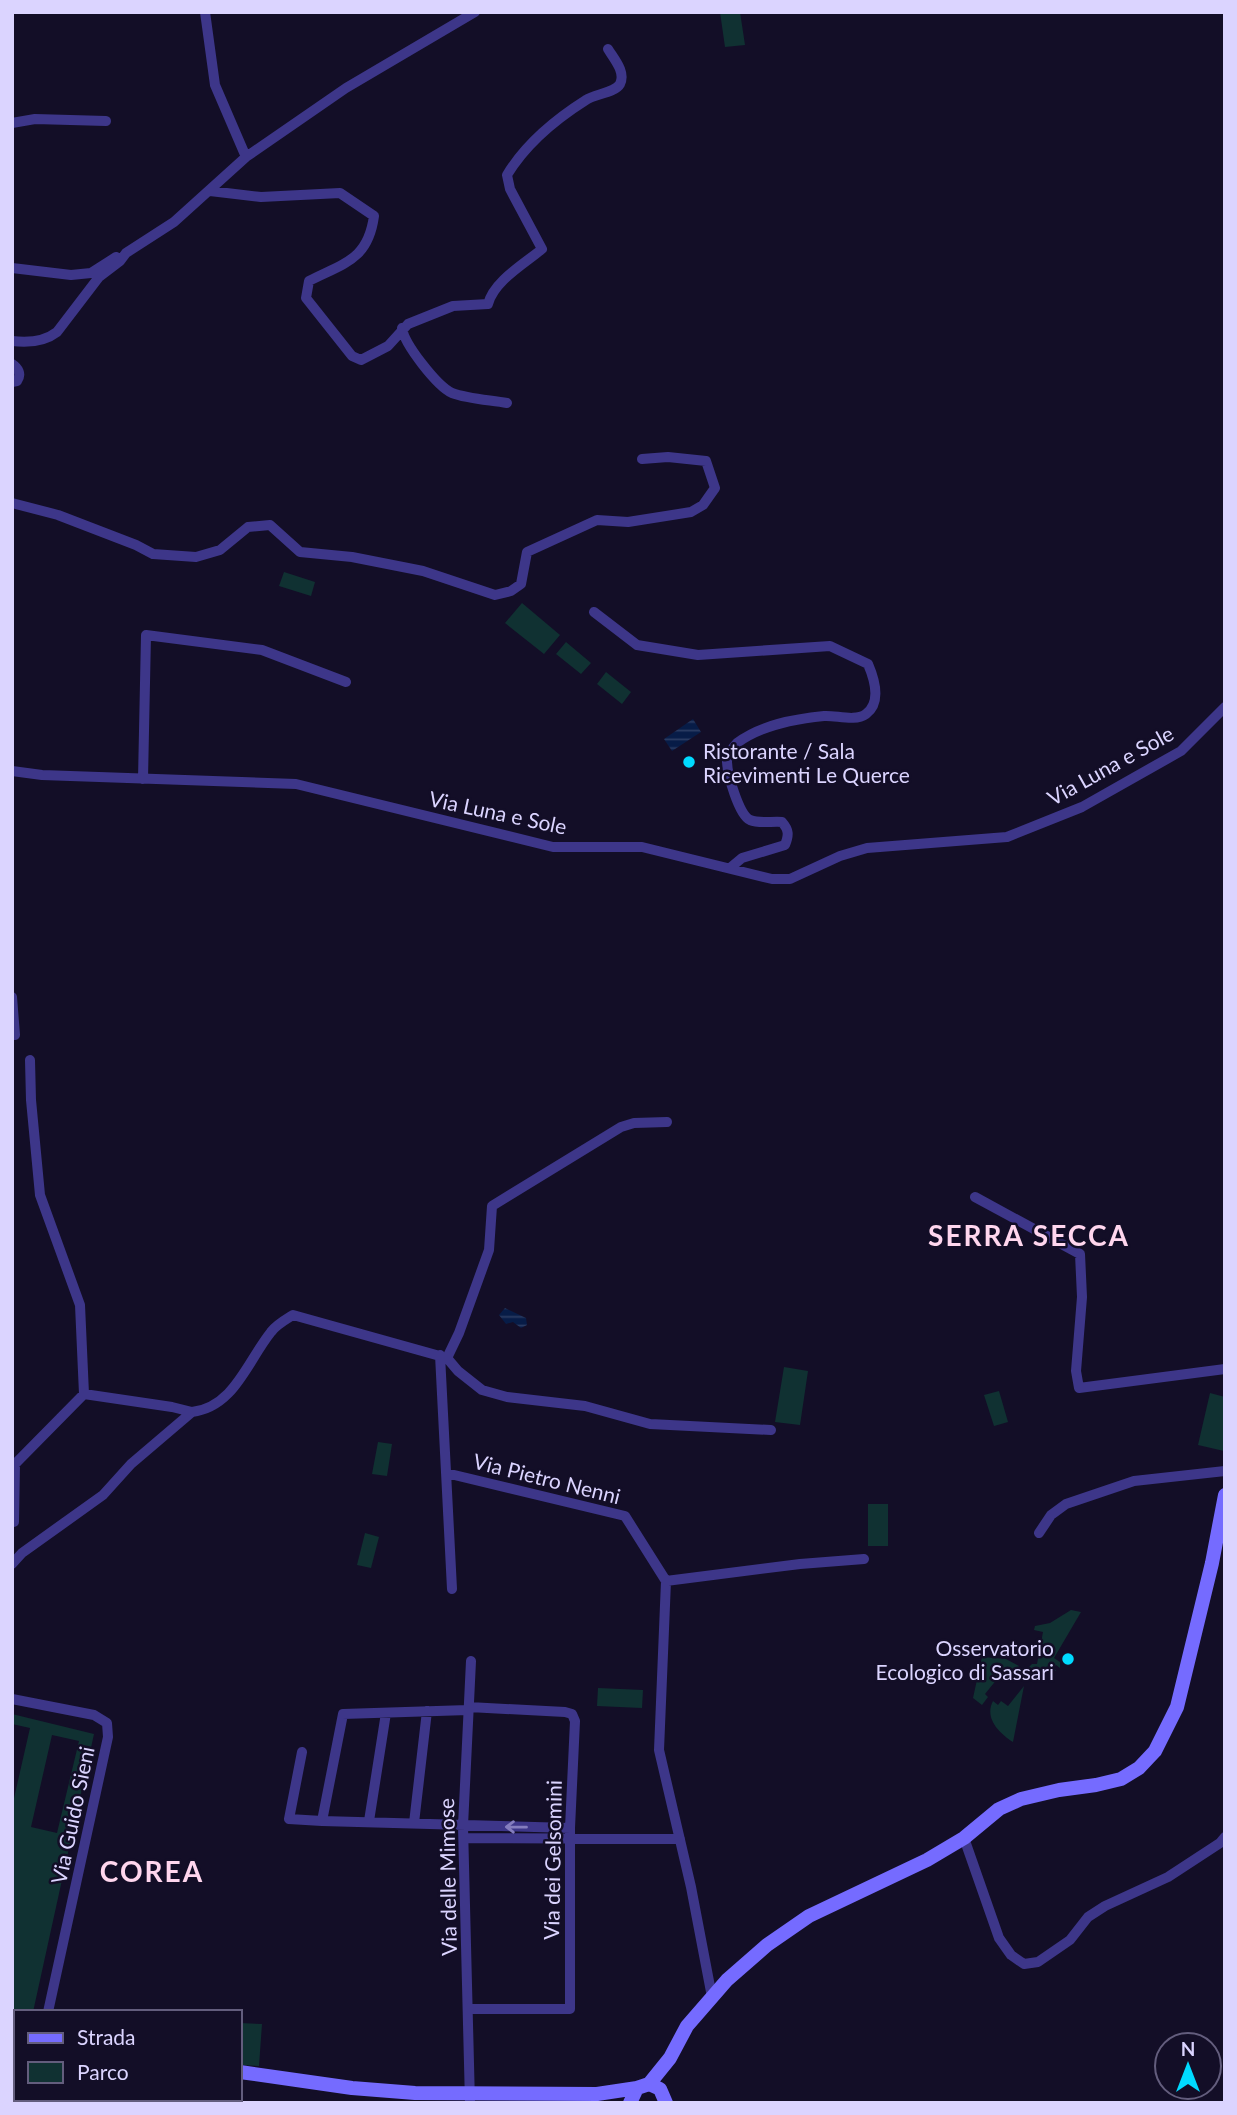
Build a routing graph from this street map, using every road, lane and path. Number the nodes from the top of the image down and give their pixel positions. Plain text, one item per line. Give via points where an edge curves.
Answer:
1 (205, 12) edge
2 (475, 12) edge
3 (608, 49) dead end
4 (106, 121) dead end
5 (12, 123) edge
6 (246, 157) junction
7 (210, 191) junction
8 (126, 253) junction
9 (12, 268) edge
10 (402, 328) junction
11 (12, 341) edge
12 (12, 364) edge
13 (12, 382) edge
14 (507, 403) dead end
15 (642, 459) dead end
16 (12, 503) edge
17 (594, 612) dead end
18 (346, 682) dead end
19 (1225, 707) edge
20 (12, 771) edge
21 (144, 779) junction
22 (730, 868) junction
23 (12, 997) edge
24 (14, 1035) edge
25 (30, 1060) dead end
26 (667, 1122) dead end
27 (975, 1197) dead end
28 (444, 1356) junction
29 (1225, 1369) edge
30 (84, 1394) junction
31 (192, 1412) junction
32 (771, 1430) dead end
33 (1225, 1471) edge
34 (446, 1473) junction
35 (1225, 1495) edge
36 (13, 1522) edge
37 (1039, 1533) dead end
38 (864, 1559) dead end
39 (12, 1564) edge
40 (666, 1581) junction
41 (452, 1589) dead end
42 (471, 1661) dead end
43 (12, 1699) edge
44 (468, 1708) junction
45 (427, 1711) junction
46 (386, 1713) junction
47 (302, 1752) dead end
48 (322, 1821) junction
49 (369, 1821) junction
50 (414, 1823) junction
51 (463, 1826) junction
52 (570, 1834) junction
53 (1225, 1837) edge
54 (464, 1838) junction
55 (964, 1838) junction
56 (680, 1839) junction
57 (712, 1997) junction
58 (468, 2009) junction
59 (48, 2010) edge
60 (242, 2072) edge
61 (653, 2091) edge
62 (597, 2094) junction
63 (470, 2098) edge
64 (629, 2103) edge

1 - 6 street via 215,85
2 - 6 street via 346,88
3 - 10 street via 622,72 617,88 589,98 553,123 507,175 542,249 497,286 488,304 444,309
4 - 5 street via 35,119
6 - 7 street
7 - 8 street via 174,222
7 - 10 street via 261,197 340,193 357,202 373,216 366,245 353,258 309,281 306,298 352,356 361,360 388,346
8 - 9 street via 91,273
8 - 11 street via 99,277 57,332 38,341
10 - 14 street via 407,343 450,392
12 - 13 street via 19,375
15 - 16 street via 706,461 715,488 703,505 691,512 628,522 597,520 527,552 521,584 495,595 424,571 300,552 270,525 248,527 220,550 197,558 153,554 58,515
17 - 22 street via 637,645 698,655 830,646 867,664 875,682 875,697 864,716 826,715 764,727 735,745 727,758 740,811 748,819 782,822 788,835 785,845 742,858
18 - 21 street via 262,650 146,635
19 - 22 street, Via Luna e Sole via 1181,751 1082,807 1007,837 867,848 790,879
20 - 21 street, Via Luna e Sole
21 - 22 street, Via Luna e Sole via 296,785 553,847 642,847
23 - 24 street
25 - 30 street via 40,1195 80,1305
26 - 28 street via 634,1122 621,1127 492,1206 489,1250 459,1334
27 - 29 street via 1080,1254 1079,1388
28 - 31 street via 293,1315 272,1329 228,1396 205,1411
28 - 32 street via 482,1390 507,1397 585,1406 650,1424
28 - 34 street, Via Pietro Nenni
30 - 31 street
30 - 36 street via 15,1464
31 - 39 street via 103,1494
33 - 37 street via 1134,1481 1066,1504
34 - 40 street, Via Pietro Nenni via 625,1516
34 - 41 street
35 - 55 main road via 1185,1680 1155,1751 1121,1779 1021,1799 999,1809
38 - 40 street
40 - 56 street via 659,1750
42 - 44 street, Via delle Mimose
43 - 59 street, Via Guido Sieni via 94,1716 107,1723 108,1737
44 - 45 street
44 - 51 street, Via delle Mimose
44 - 52 street, Via dei Gelsomini via 572,1714
45 - 46 street
45 - 50 street
46 - 48 street via 343,1714
46 - 49 street
47 - 48 street via 289,1819
48 - 49 street
49 - 50 street
50 - 51 street
52 -> 51 street
51 - 54 street, Via delle Mimose
52 - 54 street
52 - 56 street
52 - 58 street, Via dei Gelsomini via 570,2009
53 - 55 street via 1168,1877 1088,1917 1070,1940 1038,1962 1024,1964 999,1938
54 - 58 street, Via delle Mimose
55 - 57 main road via 808,1916 767,1945
56 - 57 street
57 - 61 main road via 687,2026
58 - 63 street, Via delle Mimose
60 - 63 main road
61 - 62 main road
61 - 64 main road
62 - 63 main road
62 - 64 main road

